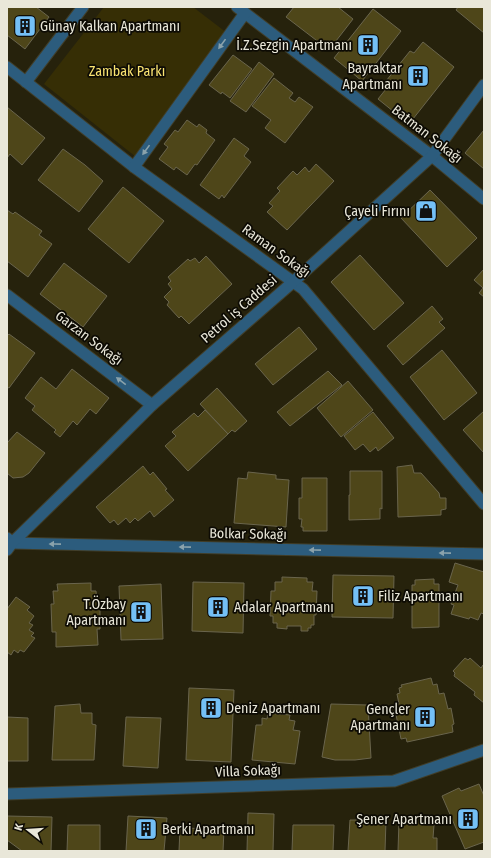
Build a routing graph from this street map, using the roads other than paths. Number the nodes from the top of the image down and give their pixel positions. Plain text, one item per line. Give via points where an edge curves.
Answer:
1 (83, 7) edge
2 (241, 10) edge
3 (7, 68) edge
4 (26, 82) junction
5 (484, 85) edge
6 (432, 156) junction
7 (134, 167) junction
8 (484, 199) edge
9 (293, 282) junction
10 (7, 295) edge
11 (152, 405) junction
12 (484, 504) edge
13 (9, 544) edge
14 (484, 554) edge
15 (484, 750) edge
16 (7, 794) edge

1 - 4 street
2 - 6 street, Batman Sokağı
2 -> 7 street
3 - 4 street, Raman Sokağı
4 - 7 street, Raman Sokağı
5 - 6 street, Petrol iş Caddesi
6 - 8 street, Batman Sokağı
6 - 9 street, Petrol iş Caddesi
7 - 9 street, Raman Sokağı
9 - 11 street, Petrol iş Caddesi
9 - 12 street, Raman Sokağı via 303,289
11 -> 10 street, Garzan Sokağı
11 - 13 street, Petrol iş Caddesi
14 -> 13 street, Bolkar Sokağı
15 - 16 street, Villa Sokağı via 394,781

